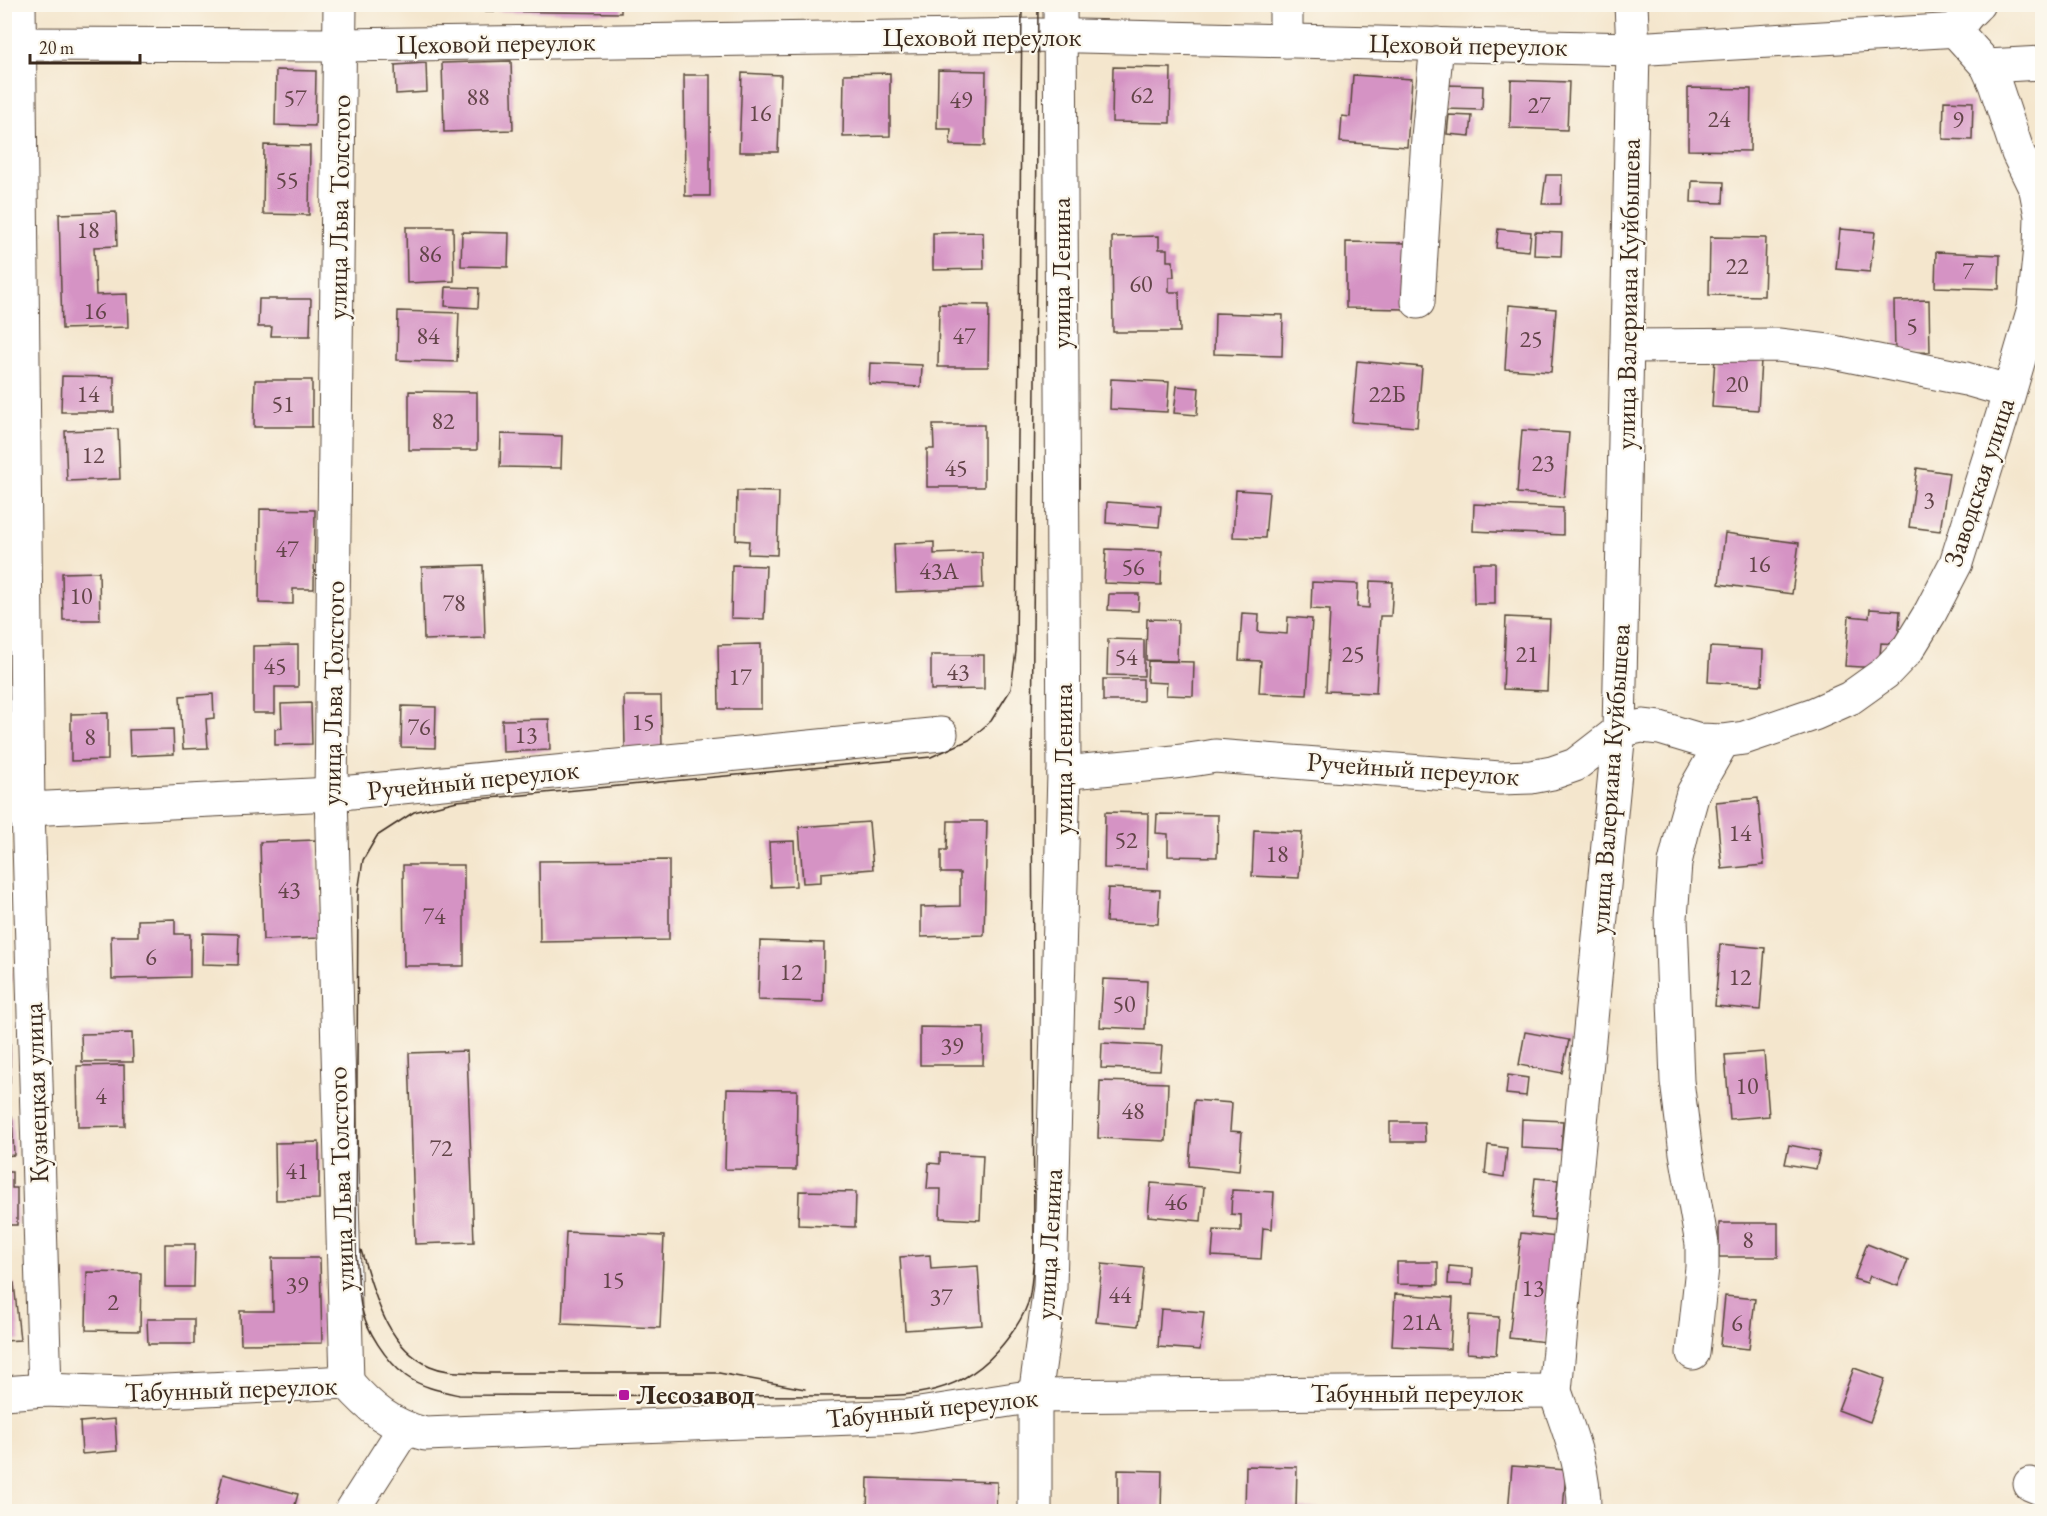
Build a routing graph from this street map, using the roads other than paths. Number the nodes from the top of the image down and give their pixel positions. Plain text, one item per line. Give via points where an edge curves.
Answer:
1 (20, 4) edge
2 (340, 4) edge
3 (1286, 4) edge
4 (1631, 4) edge
5 (1978, 4) edge
6 (1060, 20) edge
7 (1959, 30) junction
8 (1286, 41) junction
9 (13, 44) edge
10 (1437, 44) junction
11 (341, 45) junction
12 (1633, 49) junction
13 (2043, 63) edge
14 (1987, 66) junction
15 (1418, 302) dead end
16 (1627, 346) junction
17 (2008, 391) junction
18 (1619, 730) junction
19 (941, 734) dead end
20 (1723, 741) junction
21 (1064, 773) junction
22 (331, 795) junction
23 (16, 809) edge
24 (1693, 1353) dead end
25 (347, 1382) junction
26 (45, 1390) junction
27 (1555, 1392) junction
28 (4, 1393) edge
29 (1035, 1396) junction
30 (404, 1429) junction
31 (351, 1512) edge
32 (1035, 1512) edge
33 (1584, 1512) edge

1 - 9 street, Кузнецкая улица
2 - 11 street, улица Льва Толстого
3 - 8 street
4 - 12 street, улица Валериана Куйбышева
5 - 7 street
6 - 8 street, Цеховой переулок
6 - 11 street, Цеховой переулок
6 - 21 street, улица Ленина
7 - 12 street, Цеховой переулок
7 - 14 street, Заводская улица
8 - 10 street, Цеховой переулок
9 - 11 street, Цеховой переулок
9 - 23 street, Кузнецкая улица
10 - 12 street, Цеховой переулок
10 - 15 street
11 - 22 street, улица Льва Толстого
12 - 16 street, улица Валериана Куйбышева
13 - 14 street
14 - 17 street, Заводская улица via 2018,153 2036,190 2041,216 2034,308
16 - 17 street via 1778,345 1828,351
16 - 18 street, улица Валериана Куйбышева
17 - 20 street, Заводская улица via 1956,563 1908,649 1885,673 1850,698 1744,738
18 - 20 street via 1642,726 1700,740
18 - 21 street, Ручейный переулок via 1575,765 1531,777 1500,778 1215,756
18 - 27 street, улица Валериана Куйбышева
19 - 22 street, Ручейный переулок
20 - 24 street via 1690,803 1675,863 1671,918 1677,1081 1702,1244
21 - 29 street, улица Ленина via 1050,1287
22 - 23 street, Ручейный переулок
22 - 25 street, улица Льва Толстого
23 - 26 street, Кузнецкая улица
25 - 26 street, Табунный переулок via 125,1393
25 - 30 street, Табунный переулок via 377,1412
26 - 28 street, Табунный переулок
27 - 29 street, Табунный переулок
27 - 33 street, улица Валериана Куйбышева via 1578,1455 1585,1489
29 - 30 street, Табунный переулок via 907,1416 425,1434
29 - 32 street, улица Ленина
30 - 31 street

